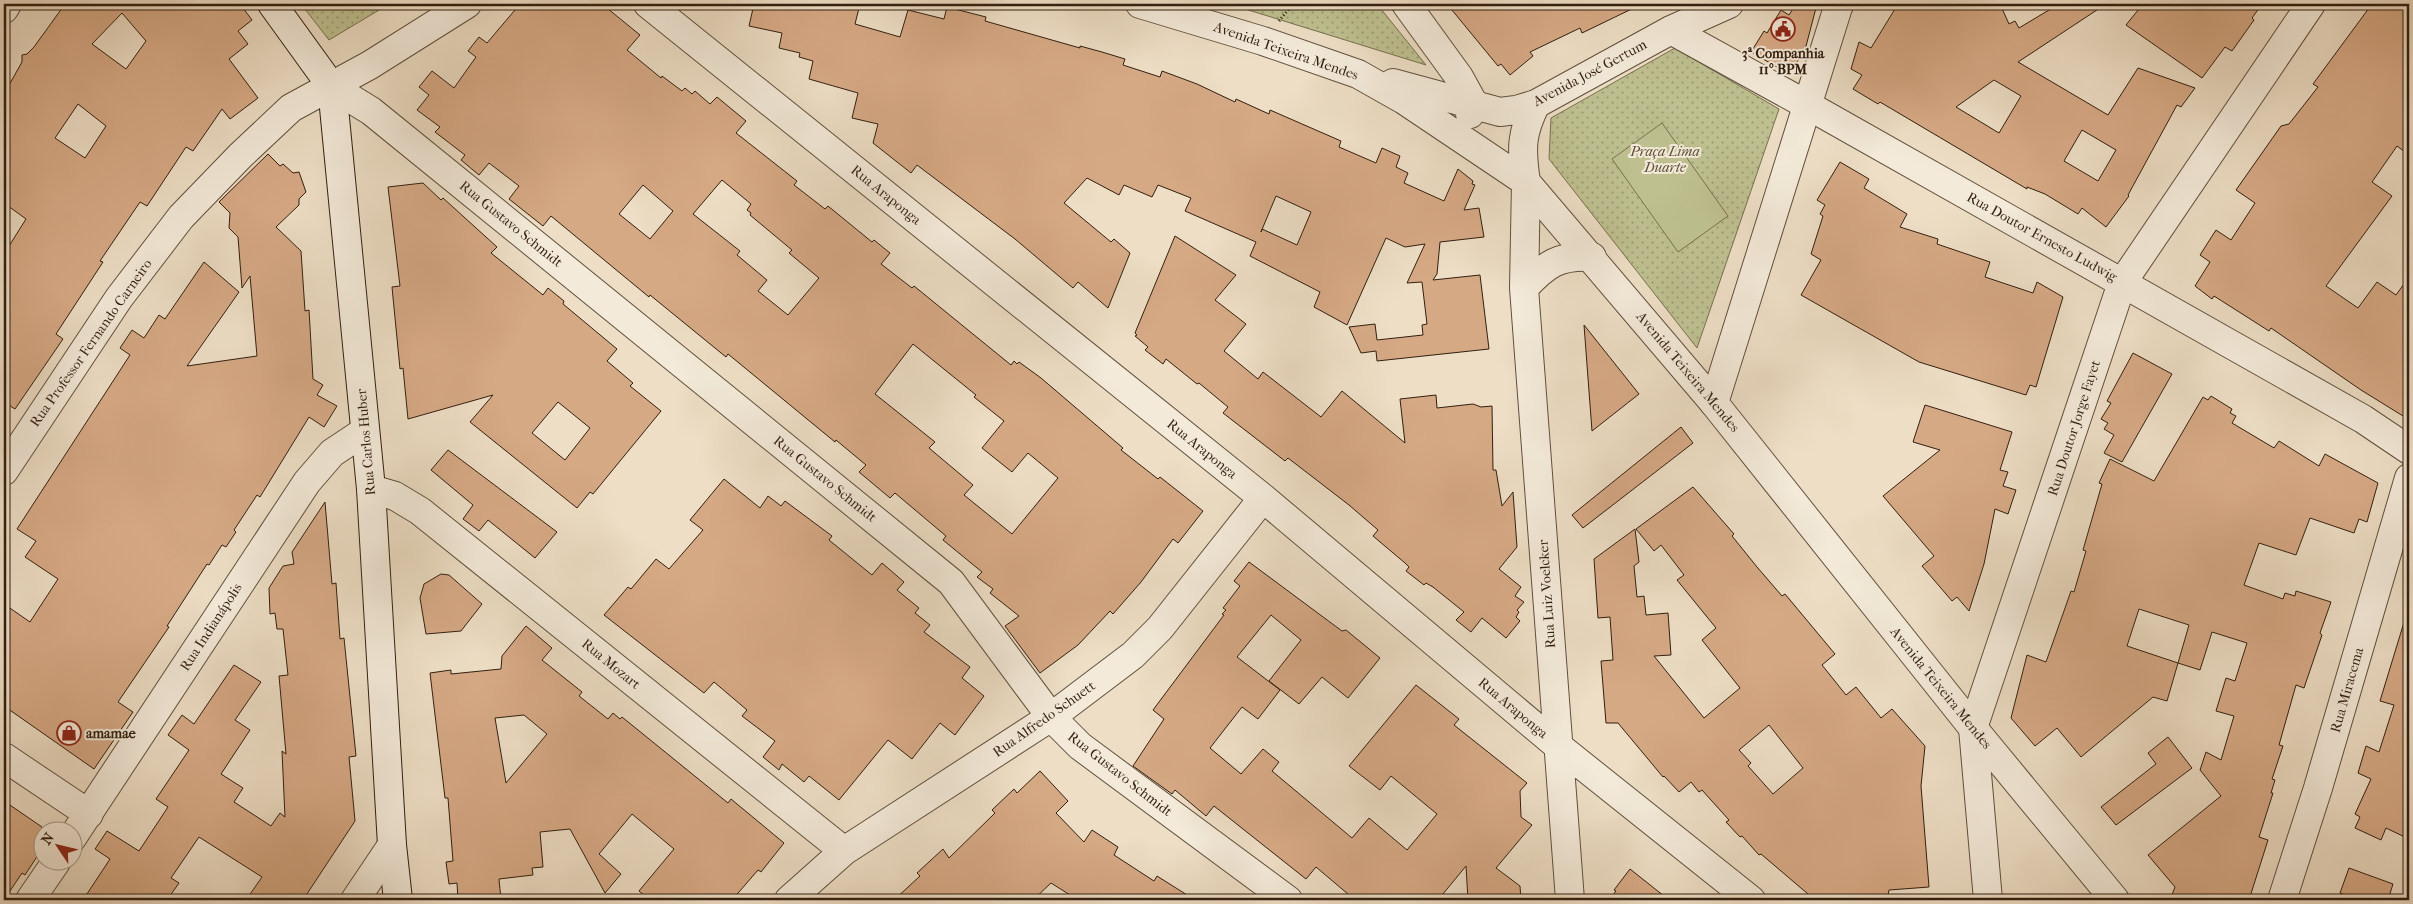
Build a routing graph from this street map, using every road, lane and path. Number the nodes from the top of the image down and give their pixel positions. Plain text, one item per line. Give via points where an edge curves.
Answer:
1 (7, 4) edge
2 (272, 4) edge
3 (467, 4) edge
4 (648, 4) edge
5 (1140, 4) edge
6 (1406, 4) edge
7 (1730, 4) edge
8 (1839, 4) edge
9 (2311, 4) edge
10 (4, 9) edge
11 (1671, 30) junction
12 (1358, 74) junction
13 (332, 87) junction
14 (1404, 100) junction
15 (1536, 104) junction
16 (1475, 106) junction
17 (1809, 106) junction
18 (1526, 182) junction
19 (1592, 257) junction
20 (2122, 283) junction
21 (1524, 288) junction
22 (1714, 403) junction
23 (365, 431) junction
24 (2409, 450) edge
25 (4, 471) edge
26 (2409, 478) edge
27 (370, 489) junction
28 (1263, 498) junction
29 (1052, 717) junction
30 (1973, 728) junction
31 (1558, 746) junction
32 (4, 757) edge
33 (89, 814) junction
34 (82, 824) edge
35 (392, 845) junction
36 (844, 851) junction
37 (49, 872) edge
38 (30, 900) edge
39 (355, 900) edge
40 (398, 900) edge
41 (788, 900) edge
42 (1288, 900) edge
43 (1570, 900) edge
44 (1751, 900) edge
45 (1988, 900) edge
46 (2115, 900) edge
47 (2282, 900) edge

1 - 10 street
2 - 13 street
3 - 13 street, Rua Professor Fernando Carneiro
4 - 28 street, Rua Araponga
5 - 12 street, Avenida Teixeira Mendes
6 - 16 street via 1459,77
7 - 11 street, Avenida José Gertum
8 - 17 street
9 - 20 street, Rua Doutor Jorge Fayet
11 - 15 street, Avenida José Gertum
11 - 17 street, Rua Doutor Ernesto Ludwig
12 - 14 street, Avenida Teixeira Mendes
12 - 16 street, Avenida José Gertum
13 - 23 street, Rua Carlos Huber
13 - 25 street, Rua Professor Fernando Carneiro via 291,108 181,216 118,298
13 - 29 street, Rua Gustavo Schmidt via 371,111 951,582
14 - 16 street via 1458,119 1466,117
14 - 18 street, Avenida Teixeira Mendes
15 - 16 street, Avenida José Gertum via 1500,112
15 - 18 street, Rua Luiz Voelcker via 1522,138
17 - 20 street, Rua Doutor Ernesto Ludwig
17 - 22 street
18 - 19 street, Avenida Teixeira Mendes
18 - 21 street, Rua Luiz Voelcker
19 - 21 street via 1573,256 1555,260
19 - 22 street, Avenida Teixeira Mendes
20 - 24 street, Rua Doutor Ernesto Ludwig via 2363,419
20 - 30 street, Rua Doutor Jorge Fayet
21 - 31 street, Rua Luiz Voelcker
22 - 30 street, Avenida Teixeira Mendes
23 - 27 street, Rua Carlos Huber
23 - 33 street, Rua Indianápolis via 332,453 307,482
26 - 47 street, Rua Miracema
27 - 35 street, Rua Carlos Huber
27 - 36 street, Rua Mozart via 395,496 420,511
28 - 29 street, Rua Alfredo Schuett via 1160,628 1133,655
28 - 31 street, Rua Araponga
29 - 36 street, Rua Alfredo Schuett
29 - 42 street, Rua Gustavo Schmidt via 1080,746
30 - 45 street, Rua Doutor Jorge Fayet
30 - 46 street, Avenida Teixeira Mendes
31 - 43 street, Rua Luiz Voelcker
31 - 44 street, Rua Araponga
32 - 33 street
33 - 34 street, Rua Indianápolis
35 - 39 street
35 - 40 street, Rua Carlos Huber
36 - 41 street, Rua Alfredo Schuett
37 - 38 street

